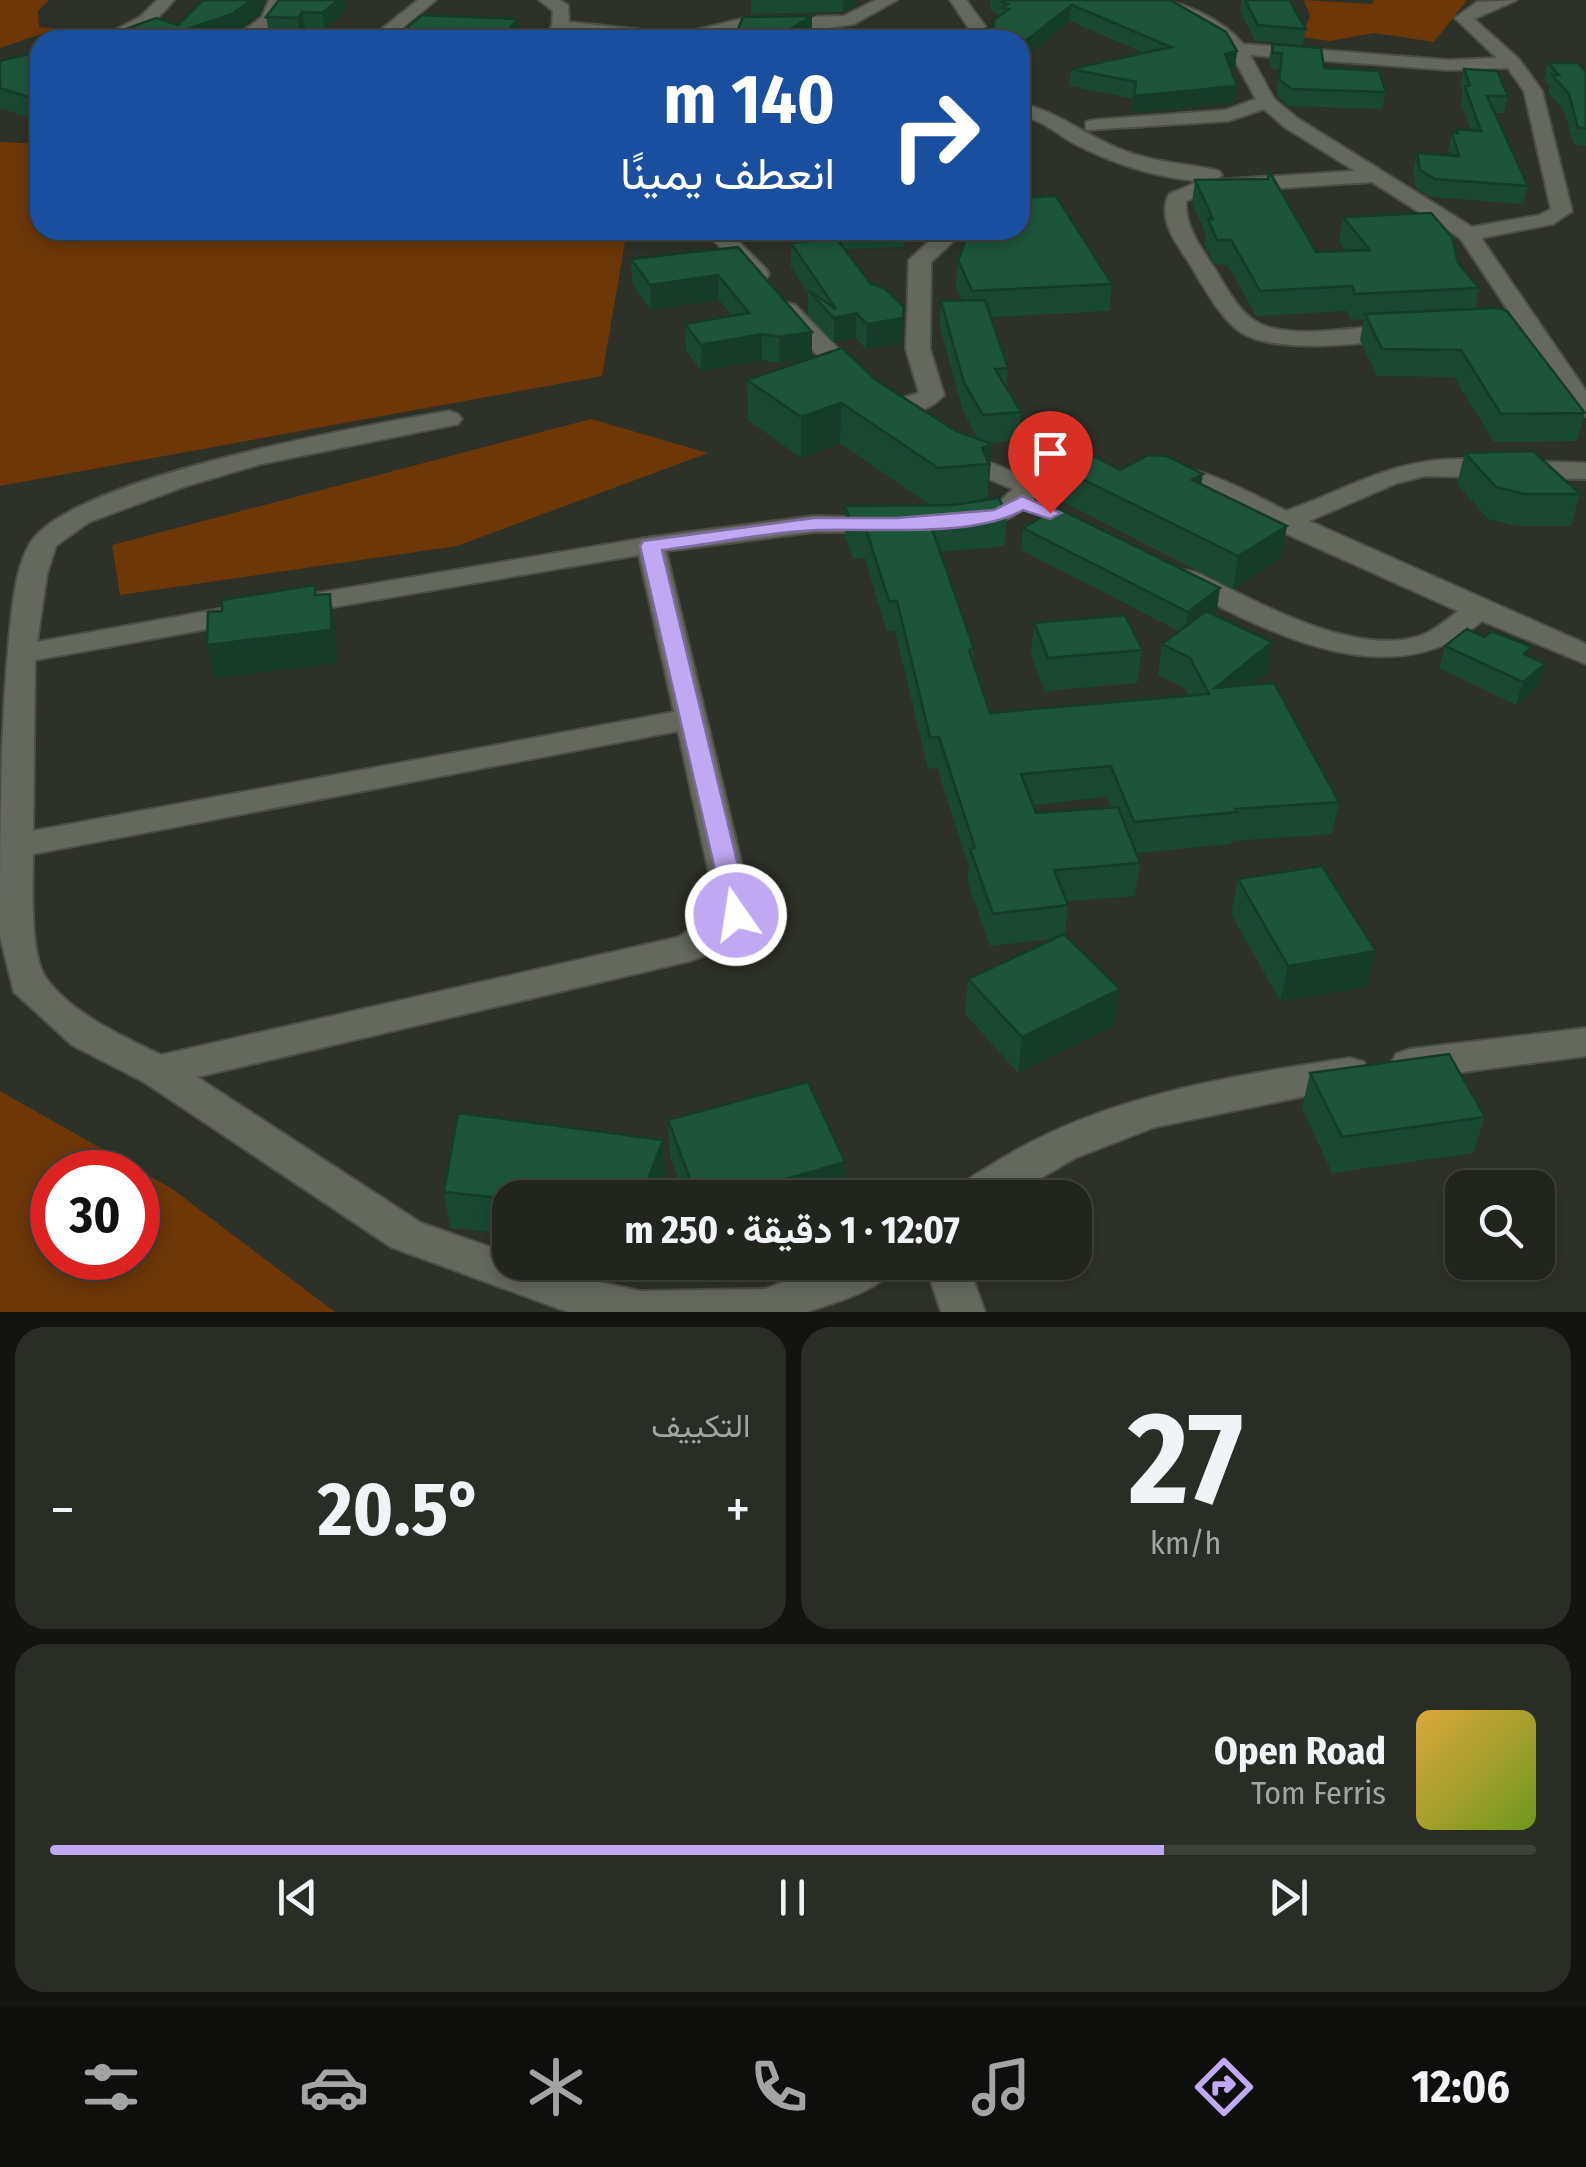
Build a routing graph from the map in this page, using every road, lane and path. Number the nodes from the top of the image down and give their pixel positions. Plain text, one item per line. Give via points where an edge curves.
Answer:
1 (166, 0) edge
2 (277, 0) edge
3 (428, 0) edge
4 (547, 0) edge
5 (889, 0) edge
6 (948, 0) edge
7 (1160, 0) edge
8 (1509, 0) edge
9 (958, 1) edge
10 (127, 30) edge
11 (255, 30) edge
12 (390, 30) edge
13 (557, 30) edge
14 (717, 30) edge
15 (979, 30) edge
16 (1239, 48) junction
17 (1512, 63) junction
18 (1266, 102) junction
19 (1030, 112) edge
20 (1093, 126) dead end
21 (1345, 176) junction
22 (1375, 176) junction
23 (1468, 234) junction
24 (725, 240) edge
25 (943, 240) edge
26 (1527, 322) junction
27 (1586, 409) edge
28 (886, 411) junction
29 (449, 418) dead end
30 (910, 428) edge
31 (936, 445) edge
32 (1586, 470) edge
33 (1026, 492) junction
34 (1050, 513) edge
35 (1281, 521) junction
36 (651, 546) junction
37 (1161, 566) edge
38 (1478, 609) junction
39 (20, 654) junction
40 (1586, 656) edge
41 (691, 719) junction
42 (16, 846) junction
43 (1586, 1042) edge
44 (158, 1071) junction
45 (1000, 1180) edge
46 (492, 1266) edge
47 (531, 1280) edge
48 (840, 1280) edge
49 (952, 1280) edge
50 (963, 1312) edge

1 - 10 street
2 - 11 street via 270,20
3 - 12 street
4 - 13 street via 562,9
5 - 14 street via 848,20
6 - 9 street
7 - 16 street
8 - 17 street via 1463,18
9 - 15 street
16 - 17 street via 1448,65
16 - 18 street
17 - 23 street via 1533,91 1562,211
18 - 20 street via 1228,115
18 - 22 street
19 - 21 street via 1092,145 1177,173 1302,168
21 - 22 street
21 - 26 street via 1200,186 1176,198 1173,213 1190,248 1238,319 1254,331 1288,336
22 - 23 street
23 - 26 street
24 - 28 street via 806,334
25 - 28 street via 920,260 918,349 932,395
26 - 27 street
28 - 30 street
29 - 39 street via 210,467 98,508 47,538
31 - 33 street
32 - 35 street via 1426,468 1378,480
33 - 34 street
33 - 35 street via 1135,474 1193,478
33 - 36 street via 999,516 814,524
35 - 38 street
36 - 39 street
36 - 41 street
37 - 38 street via 1271,618 1346,644 1422,646
38 - 40 street
39 - 42 street
41 - 42 street
41 - 44 street via 736,915 690,948
42 - 44 street via 14,922 27,982 85,1035
43 - 45 street via 1254,1087 1147,1110
44 - 46 street via 406,1235
47 - 48 street via 640,1310 765,1308
49 - 50 street

